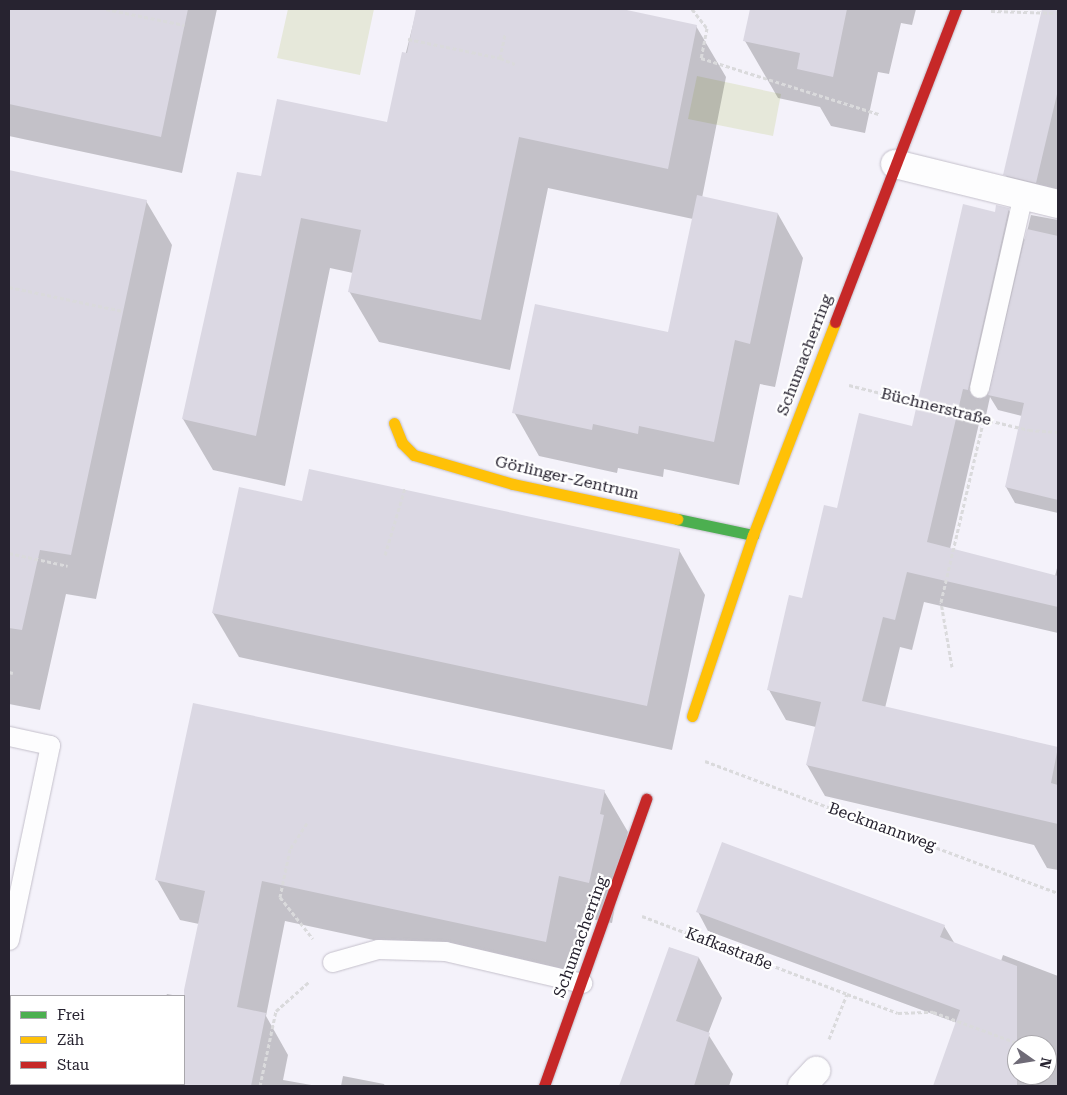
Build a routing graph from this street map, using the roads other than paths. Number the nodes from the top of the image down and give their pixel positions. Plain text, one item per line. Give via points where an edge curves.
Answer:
1 (956, 9) edge
2 (895, 164) junction
3 (1023, 195) junction
4 (1058, 204) edge
5 (979, 388) dead end
6 (394, 423) dead end
7 (753, 534) junction
8 (692, 716) dead end
9 (9, 736) edge
10 (646, 799) dead end
11 (9, 940) edge
12 (332, 962) road end
13 (582, 983) junction
14 (544, 1086) edge

1 - 2 street, Schumacherring
2 - 3 street
2 - 7 street, Schumacherring
3 - 4 street
3 - 5 lane
6 - 7 street, Görlinger-Zentrum via 402,442 414,455 512,484
7 - 8 street, Schumacherring
9 - 11 lane via 50,745
10 - 13 street, Schumacherring
12 - 13 lane via 378,949 445,951
13 - 14 street, Schumacherring

